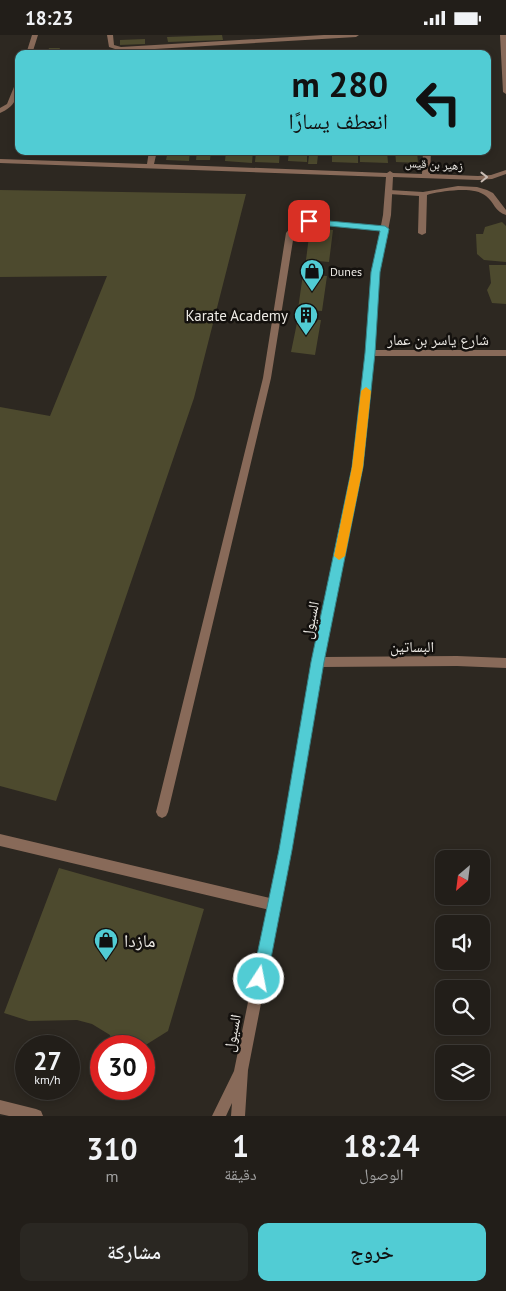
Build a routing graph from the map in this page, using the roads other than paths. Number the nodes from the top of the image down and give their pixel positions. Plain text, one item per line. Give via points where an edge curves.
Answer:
1 (35, 35) edge
2 (110, 35) edge
3 (356, 35) edge
4 (503, 35) edge
5 (30, 50) edge
6 (506, 91) edge
7 (15, 92) edge
8 (0, 111) edge
9 (152, 155) edge
10 (427, 155) edge
11 (0, 161) edge
12 (150, 165) junction
13 (506, 172) edge
14 (390, 173) junction
15 (426, 175) junction
16 (389, 192) junction
17 (423, 194) junction
18 (506, 213) edge
19 (385, 229) junction
20 (422, 233) dead end
21 (370, 353) junction
22 (506, 353) edge
23 (318, 662) junction
24 (506, 663) edge
25 (162, 812) dead end
26 (0, 840) edge
27 (274, 905) junction
28 (241, 1071) junction
29 (0, 1107) edge
30 (36, 1116) edge
31 (219, 1116) edge
32 (238, 1116) edge

1 - 5 street
2 - 3 street via 111,46 121,49
4 - 6 street
7 - 8 street via 10,105
9 - 12 street
10 - 15 street
11 - 12 street, زهير بن قيس
12 - 14 street, زهير بن قيس
15 -> 13 street, زهير بن قيس via 492,177
14 - 15 street, زهير بن قيس
14 - 16 street, السيول
16 - 17 street
16 - 19 street, السيول
17 - 18 street via 445,188 481,191 489,194 498,208
17 - 20 street
19 - 21 street, السيول via 376,272
19 - 25 street via 309,221 298,224 290,233 267,378
21 - 22 street, شارع ياسر بن عمار
21 - 23 street, السيول via 358,467
23 - 24 street, البساتين
23 - 27 street, السيول
26 - 27 street
27 - 28 street, السيول
28 - 31 street, السيول
28 - 32 street, السيول
29 - 30 street

